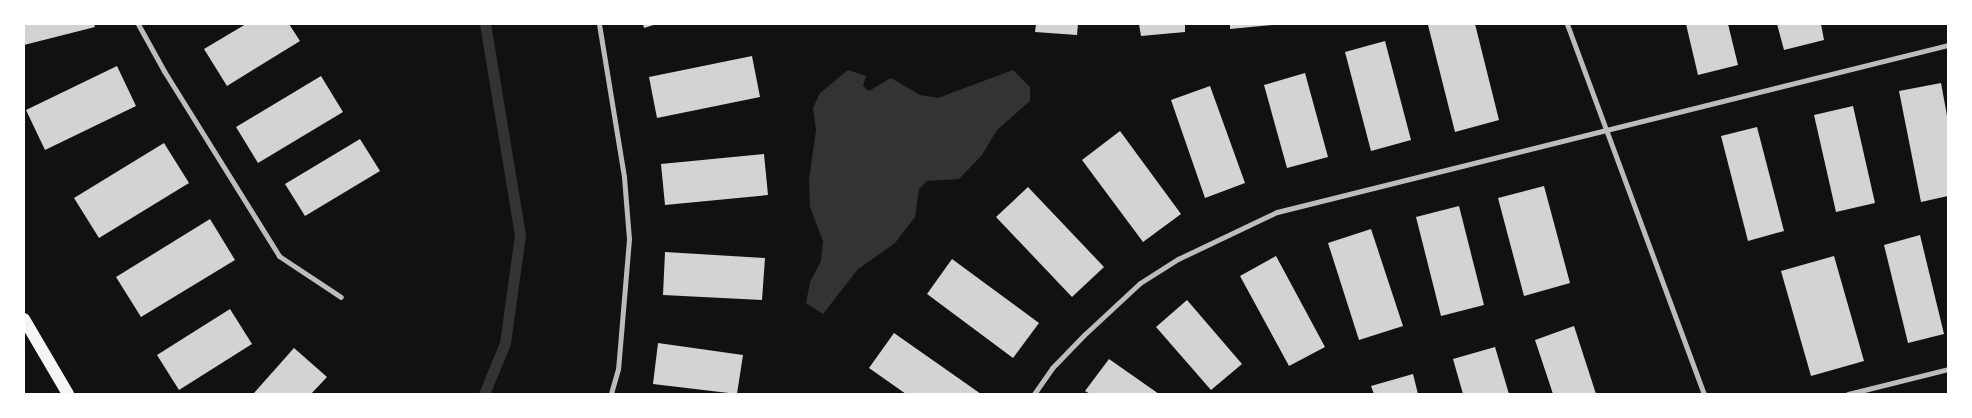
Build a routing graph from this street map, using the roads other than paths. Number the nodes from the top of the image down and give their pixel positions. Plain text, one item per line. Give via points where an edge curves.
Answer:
1 (138, 24) edge
2 (599, 24) edge
3 (1567, 24) edge
4 (1948, 45) edge
5 (1607, 130) junction
6 (341, 297) dead end
7 (24, 319) edge
8 (1948, 369) edge
9 (68, 394) edge
10 (611, 394) edge
11 (1034, 394) edge
12 (1704, 394) edge
13 (1848, 394) edge

1 - 6 street via 279,256
2 - 10 street via 624,177 629,239 618,369
3 - 5 street
4 - 5 street
5 - 11 street via 1277,212 1178,258 1140,283 1052,368
5 - 12 street
7 - 9 main road
8 - 13 street

